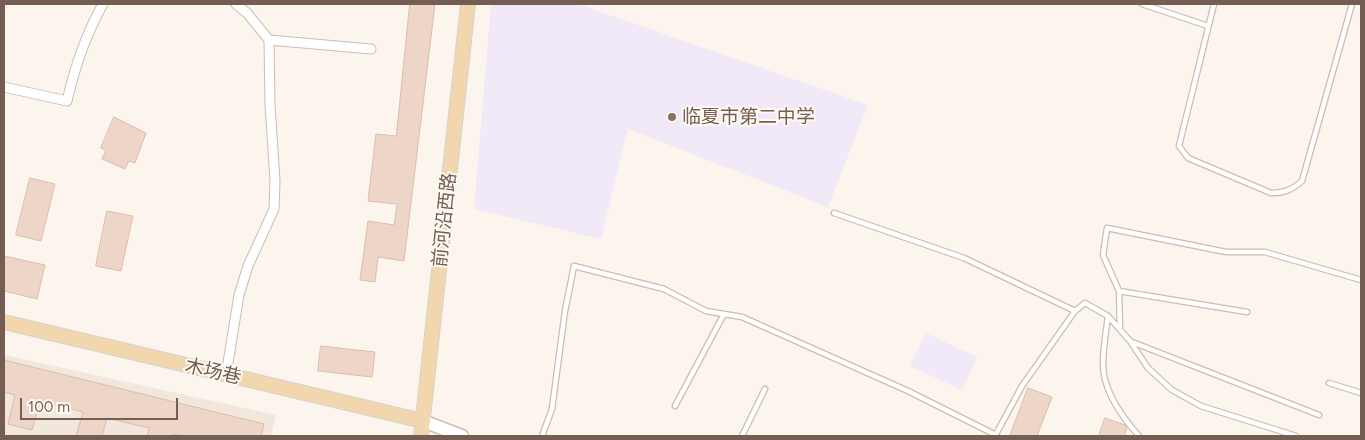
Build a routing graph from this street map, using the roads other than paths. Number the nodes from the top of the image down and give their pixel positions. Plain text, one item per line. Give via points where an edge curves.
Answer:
1 (103, 4) edge
2 (236, 4) edge
3 (468, 4) edge
4 (1142, 4) edge
5 (1214, 4) edge
6 (1352, 4) edge
7 (1208, 26) junction
8 (269, 40) junction
9 (371, 49) dead end
10 (4, 87) edge
11 (834, 213) dead end
12 (1361, 280) edge
13 (1119, 290) junction
14 (1075, 311) junction
15 (1247, 312) dead end
16 (724, 314) junction
17 (1108, 316) junction
18 (4, 322) edge
19 (1120, 329) junction
20 (1130, 341) junction
21 (226, 375) junction
22 (1329, 383) dead end
23 (765, 389) dead end
24 (1361, 393) edge
25 (675, 406) dead end
26 (1319, 415) dead end
27 (423, 421) junction
28 (422, 436) edge
29 (462, 436) edge
30 (542, 436) edge
31 (742, 436) edge
32 (996, 436) edge
33 (1139, 436) edge
34 (1296, 436) edge

1 - 10 street via 76,64 67,101
2 - 8 street via 248,12
3 - 27 main road, 前河沿西路
4 - 7 lane
5 - 7 lane
6 - 7 lane via 1302,181 1283,193 1260,190 1188,158 1181,151 1179,141
8 - 9 street
8 - 21 street via 274,208 239,295
11 - 14 lane via 964,258
12 - 13 lane via 1265,252 1226,252 1107,228 1103,255
13 - 15 lane
13 - 19 lane
14 - 17 lane via 1085,303
14 - 32 lane via 1022,386
16 - 25 lane
16 - 30 lane via 706,312 664,289 574,266 552,409
16 - 32 lane via 742,317 908,391
17 - 19 lane
17 - 33 lane via 1103,365 1121,416
18 - 21 main road, 木场巷
19 - 20 lane
20 - 26 lane
20 - 34 lane via 1148,368 1172,390 1201,406
21 - 27 main road, 木场巷
22 - 24 lane
23 - 31 lane
27 - 28 main road, 前河沿西路
27 - 29 main road

